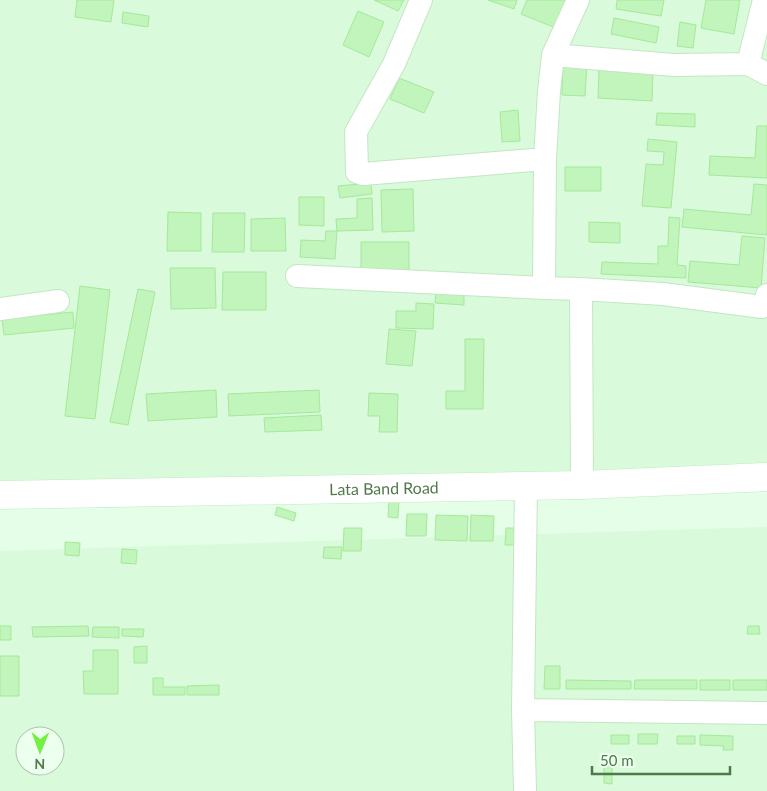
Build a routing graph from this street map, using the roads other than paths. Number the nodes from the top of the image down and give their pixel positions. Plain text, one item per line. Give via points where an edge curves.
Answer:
1 (421, 0) edge
2 (578, 0) edge
3 (764, 0) edge
4 (553, 55) junction
5 (758, 69) edge
6 (545, 159) junction
7 (297, 276) dead end
8 (544, 288) junction
9 (581, 289) junction
10 (767, 295) edge
11 (58, 300) dead end
12 (0, 309) edge
13 (767, 477) edge
14 (582, 485) junction
15 (526, 486) junction
16 (0, 495) edge
17 (523, 710) junction
18 (767, 713) edge
19 (526, 791) edge

1 - 6 street via 394,64 356,132 357,172
2 - 4 street
3 - 5 street
4 - 5 street
4 - 6 street
6 - 8 street
7 - 8 street
8 - 9 street
9 - 10 street via 662,294 762,307 766,305
9 - 14 street
11 - 12 street
13 - 14 main road, Lata Band Road
14 - 15 main road, Lata Band Road
15 - 16 main road, Lata Band Road
15 - 17 street
17 - 18 street
17 - 19 street

